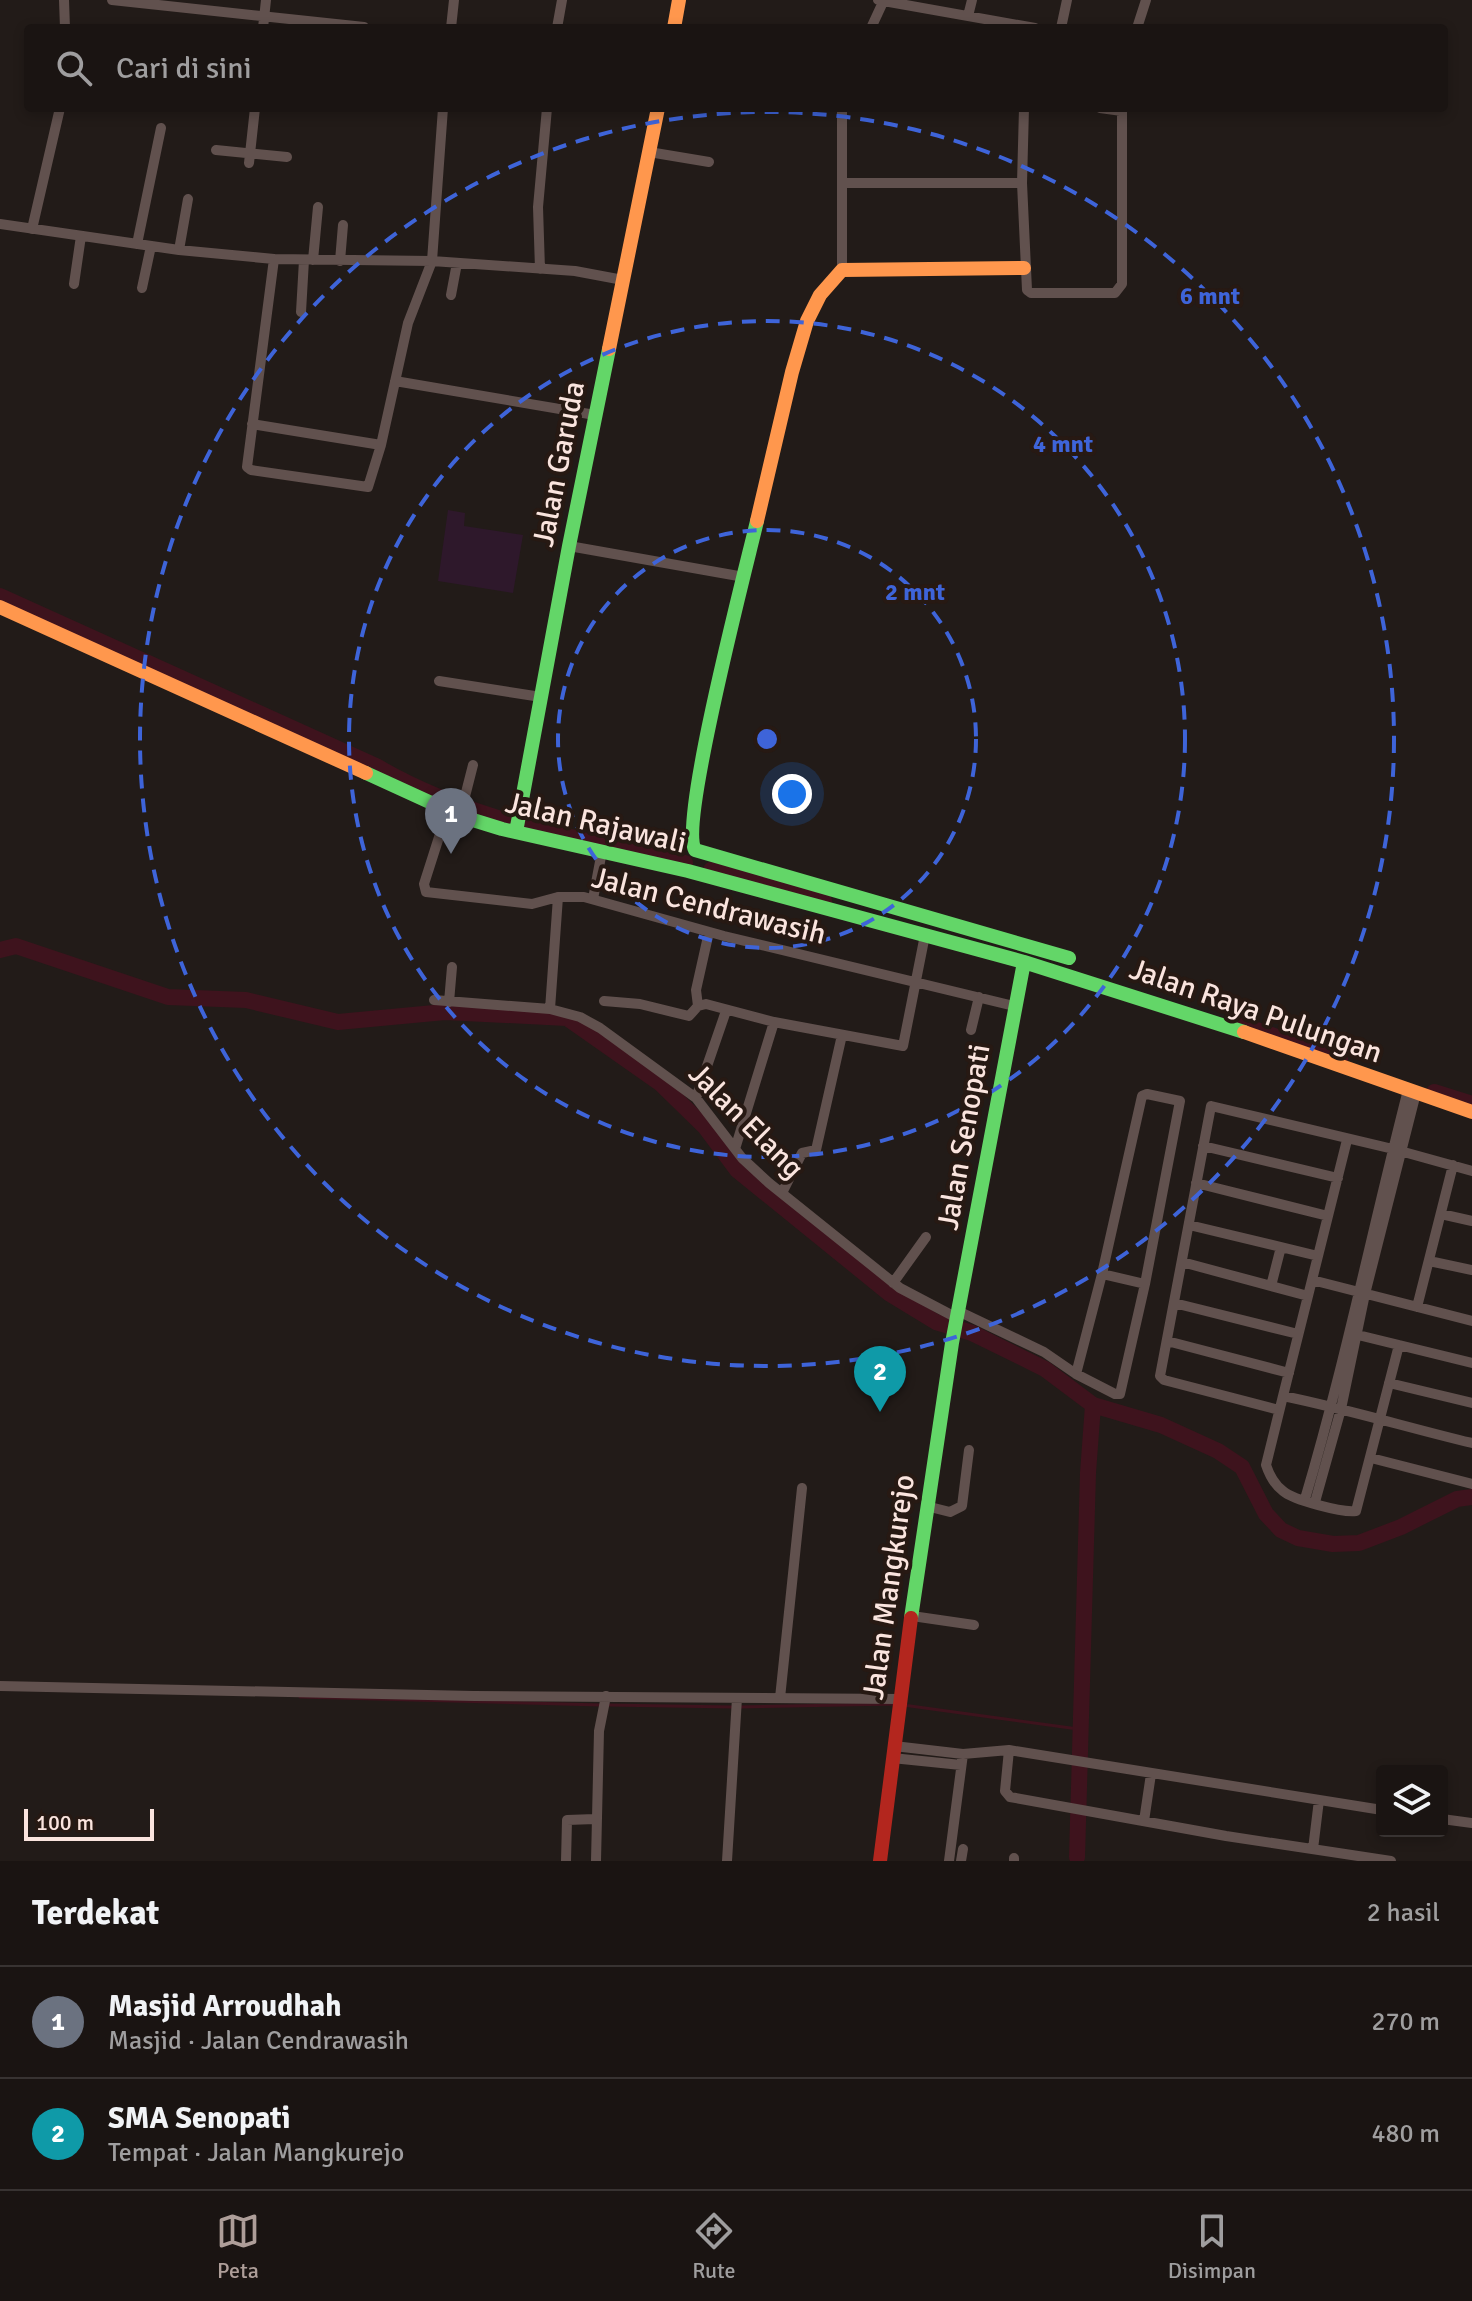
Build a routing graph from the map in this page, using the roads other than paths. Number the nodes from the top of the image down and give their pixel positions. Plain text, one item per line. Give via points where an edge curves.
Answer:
1 (64, 0) edge
2 (112, 0) edge
3 (266, 0) edge
4 (454, 0) edge
5 (562, 0) edge
6 (679, 0) edge
7 (972, 0) edge
8 (1067, 0) edge
9 (1146, 0) edge
10 (882, 1) edge
11 (968, 16) junction
12 (264, 22) edge
13 (65, 24) edge
14 (304, 24) edge
15 (451, 24) edge
16 (558, 24) edge
17 (675, 24) edge
18 (873, 24) edge
19 (1013, 24) edge
20 (1062, 24) edge
21 (1138, 24) edge
22 (59, 112) edge
23 (255, 112) edge
24 (443, 112) edge
25 (547, 112) edge
26 (657, 112) edge
27 (842, 112) edge
28 (1024, 112) edge
29 (1122, 112) edge
30 (161, 128) dead end
31 (216, 150) dead end
32 (649, 152) junction
33 (287, 157) dead end
34 (249, 158) junction
35 (709, 162) dead end
36 (843, 183) junction
37 (1022, 183) junction
38 (188, 199) dead end
39 (318, 207) dead end
40 (0, 224) edge
41 (343, 225) dead end
42 (32, 229) junction
43 (81, 236) junction
44 (137, 244) junction
45 (151, 246) junction
46 (179, 250) junction
47 (274, 259) junction
48 (309, 260) junction
49 (340, 261) junction
50 (432, 261) junction
51 (457, 263) junction
52 (1024, 268) junction
53 (540, 269) junction
54 (842, 270) junction
55 (623, 280) junction
56 (74, 284) dead end
57 (142, 288) dead end
58 (451, 295) dead end
59 (301, 312) dead end
60 (395, 381) junction
61 (595, 415) junction
62 (252, 424) junction
63 (381, 445) junction
64 (569, 546) junction
65 (744, 577) junction
66 (0, 607) edge
67 (439, 681) dead end
68 (541, 697) junction
69 (473, 765) dead end
70 (459, 809) junction
71 (518, 824) junction
72 (602, 851) junction
73 (558, 897) junction
74 (593, 899) junction
75 (709, 932) junction
76 (925, 935) junction
77 (1069, 958) dead end
78 (1024, 962) junction
79 (452, 967) dead end
80 (916, 982) junction
81 (979, 997) junction
82 (434, 1000) dead end
83 (604, 1001) dead end
84 (449, 1002) junction
85 (698, 1006) junction
86 (1014, 1006) junction
87 (550, 1009) junction
88 (726, 1011) junction
89 (774, 1022) junction
90 (971, 1030) dead end
91 (842, 1035) junction
92 (1412, 1091) junction
93 (696, 1098) junction
94 (1472, 1112) edge
95 (1347, 1140) junction
96 (1203, 1146) junction
97 (735, 1149) junction
98 (1397, 1150) junction
99 (1453, 1165) junction
100 (1472, 1171) edge
101 (1338, 1178) junction
102 (1196, 1183) junction
103 (782, 1193) junction
104 (1441, 1214) junction
105 (1328, 1216) junction
106 (1472, 1221) edge
107 (1189, 1225) junction
108 (926, 1237) dead end
109 (1281, 1247) junction
110 (1318, 1256) junction
111 (1429, 1261) junction
112 (1182, 1262) junction
113 (1472, 1270) edge
114 (1102, 1274) junction
115 (1312, 1280) junction
116 (893, 1283) junction
117 (1145, 1284) junction
118 (1271, 1286) junction
119 (1361, 1293) junction
120 (1308, 1296) junction
121 (1174, 1303) junction
122 (1417, 1307) junction
123 (957, 1317) junction
124 (1472, 1321) edge
125 (1298, 1334) junction
126 (1358, 1335) junction
127 (1167, 1341) junction
128 (1399, 1345) junction
129 (1472, 1363) edge
130 (1289, 1373) junction
131 (1076, 1374) junction
132 (1389, 1383) junction
133 (1283, 1396) junction
134 (1472, 1403) edge
135 (1337, 1408) junction
136 (1279, 1410) junction
137 (1380, 1421) junction
138 (1472, 1443) edge
139 (969, 1450) dead end
140 (1371, 1458) junction
141 (1472, 1484) edge
142 (802, 1488) dead end
143 (1310, 1501) junction
144 (926, 1506) junction
145 (912, 1616) junction
146 (974, 1625) dead end
147 (0, 1686) edge
148 (780, 1698) junction
149 (605, 1701) junction
150 (736, 1703) junction
151 (899, 1705) junction
152 (1009, 1750) junction
153 (893, 1752) junction
154 (962, 1759) junction
155 (1151, 1774) junction
156 (1319, 1800) junction
157 (1376, 1809) edge
158 (595, 1819) junction
159 (1448, 1820) edge
160 (1144, 1821) junction
161 (1472, 1823) edge
162 (963, 1849) dead end
163 (1313, 1849) junction
164 (566, 1861) edge
165 (596, 1861) edge
166 (727, 1861) edge
167 (880, 1861) edge
168 (949, 1861) edge
169 (961, 1861) edge
170 (1391, 1861) edge

1 - 13 street
2 - 12 street
3 - 12 street
4 - 15 street
5 - 16 street
6 - 17 street
7 - 11 street
8 - 20 street
9 - 21 street
10 - 11 street
10 - 18 street
11 - 19 street
12 - 14 street
22 - 42 street
23 - 34 street
24 - 50 street
25 - 53 street via 538,207
26 - 32 street, Jalan Garuda
27 - 36 street
28 - 37 street
29 - 52 street via 1120,290 1031,293
30 - 44 street
31 - 34 street
32 - 35 street
32 - 55 street, Jalan Garuda
33 - 34 street
36 - 37 street
36 - 54 street
37 - 52 street
38 - 46 street
39 - 48 street
40 - 42 street
41 - 49 street
42 - 43 street
43 - 44 street
43 - 56 street
44 - 45 street
45 - 46 street
45 - 57 street
46 - 47 street
47 - 48 street
47 - 62 street
48 - 49 street
48 - 59 street
49 - 50 street
50 - 51 street
50 - 60 street via 408,323
51 - 53 street
51 - 58 street
52 - 54 street
53 - 55 street
54 - 65 street via 807,321
55 - 61 street, Jalan Garuda
60 - 61 street
60 - 63 street
61 - 64 street, Jalan Garuda
62 - 63 street
62 - 63 street via 247,467 265,473 364,488 371,485
64 - 65 street
64 - 68 street, Jalan Garuda
65 - 77 street via 709,726 692,847
66 - 70 street, Jalan Rajawali
67 - 68 street
68 - 71 street, Jalan Garuda
69 - 70 street
70 - 71 street, Jalan Rajawali
70 - 73 street, Jalan Cendrawasih via 424,884 426,892 532,904
71 - 72 street, Jalan Rajawali
72 - 74 street
72 - 76 street, Jalan Rajawali
73 - 74 street, Jalan Cendrawasih
73 - 87 street
74 - 75 street, Jalan Cendrawasih
75 - 80 street, Jalan Cendrawasih
75 - 85 street via 696,990
76 - 78 street, Jalan Rajawali
76 - 80 street
78 - 86 street, Jalan Senopati
78 - 92 street, Jalan Raya Pulungan
79 - 84 street
80 - 81 street, Jalan Cendrawasih
80 - 91 street via 905,1045
81 - 86 street, Jalan Cendrawasih
81 - 90 street
82 - 84 street, Jalan Elang
83 - 85 street via 689,1016
84 - 87 street, Jalan Elang
85 - 88 street
86 - 123 street, Jalan Senopati
87 - 93 street, Jalan Elang via 600,1028
88 - 89 street
88 - 93 street
89 - 91 street
89 - 97 street
91 - 103 street via 816,1150 802,1153
92 - 94 street, Jalan Raya Pulungan
92 - 98 street
93 - 97 street, Jalan Elang
95 - 96 street via 1213,1106
95 - 98 street
95 - 101 street
96 - 101 street
96 - 102 street
97 - 103 street, Jalan Elang
98 - 99 street
98 - 119 street
99 - 100 street
99 - 104 street
101 - 105 street
102 - 105 street
102 - 107 street
103 - 116 street, Jalan Elang
104 - 106 street
104 - 111 street
105 - 110 street
107 - 109 street
107 - 112 street
108 - 116 street
109 - 110 street
109 - 118 street
110 - 115 street
111 - 113 street
111 - 122 street
112 - 118 street
112 - 121 street
114 - 117 street
114 - 117 street via 1142,1096 1180,1101
114 - 131 street
115 - 119 street
115 - 120 street
116 - 123 street, Jalan Elang
117 - 131 street, Jalan Elang via 1122,1392 1115,1394
118 - 120 street
119 - 122 street
119 - 126 street
119 - 135 street
120 - 125 street
121 - 125 street
121 - 127 street
122 - 124 street
123 - 131 street, Jalan Elang via 1044,1352
123 - 144 street, Jalan Mangkurejo
125 - 130 street
126 - 128 street
126 - 135 street
127 - 130 street
127 - 136 street via 1161,1379
128 - 129 street
128 - 132 street
130 - 133 street
132 - 134 street
132 - 137 street
133 - 135 street
133 - 136 street
135 - 137 street
135 - 143 street
136 - 143 street via 1266,1467 1285,1493
137 - 138 street
137 - 140 street
139 - 144 street via 962,1506 950,1512
140 - 141 street
140 - 143 street via 1356,1511
142 - 148 street
144 - 145 street, Jalan Mangkurejo
145 - 146 street
145 - 151 street, Jalan Mangkurejo
147 - 149 street
148 - 150 street
148 - 151 street
149 - 150 street
149 - 158 street
150 - 166 street
151 - 153 street, Jalan Mangkurejo
152 - 154 street
152 - 155 street
152 - 160 street via 1006,1795
153 - 154 street
153 - 167 street, Jalan Mangkurejo
154 - 168 street
155 - 156 street
155 - 160 street
156 - 157 street
156 - 163 street
158 - 164 street via 567,1820
158 - 165 street
159 - 161 street
160 - 163 street
162 - 169 street
163 - 170 street

